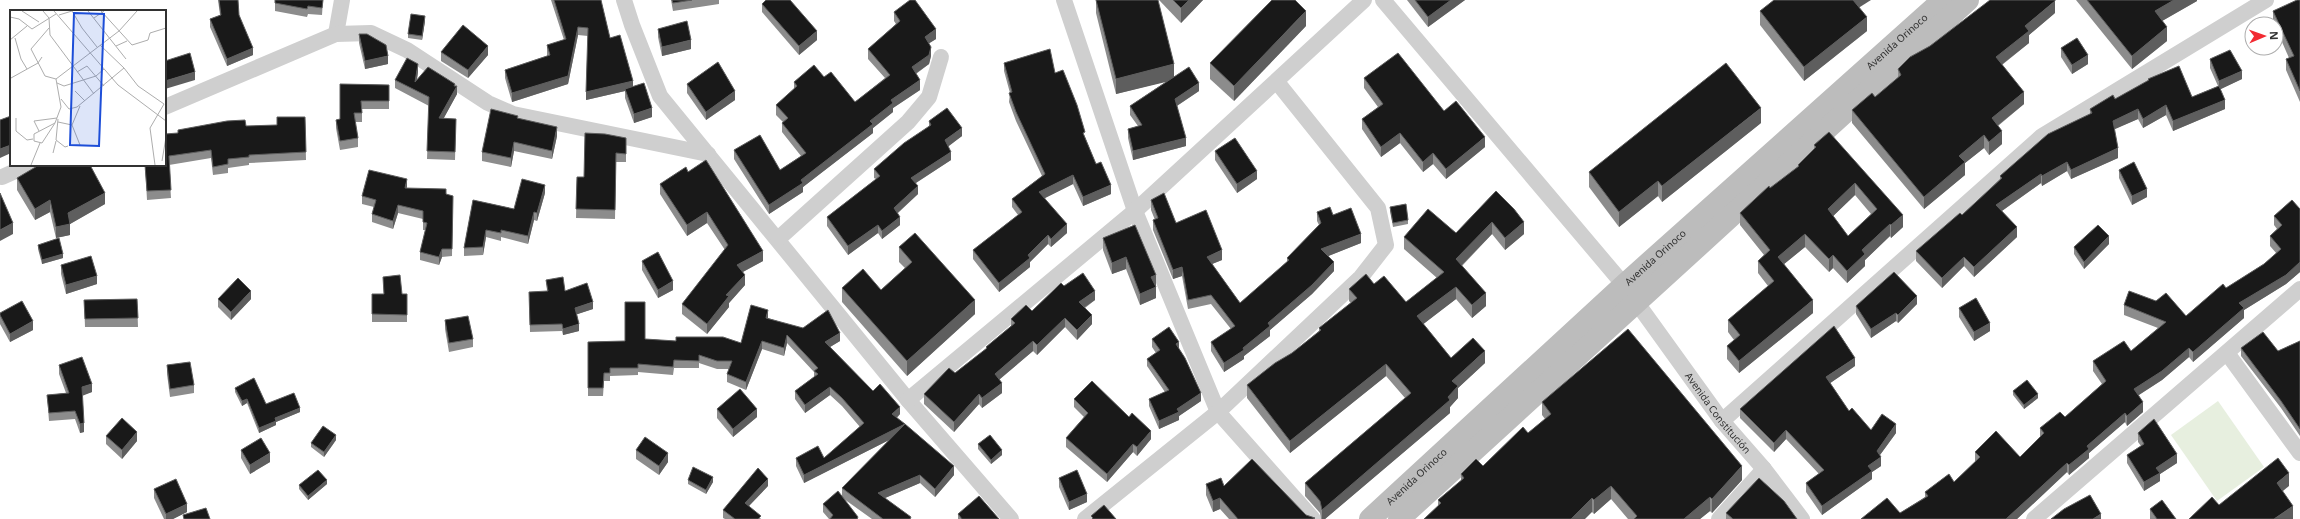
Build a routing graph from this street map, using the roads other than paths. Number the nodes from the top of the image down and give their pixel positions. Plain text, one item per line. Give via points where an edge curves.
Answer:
1 (342, 0) edge
2 (624, 0) edge
3 (1064, 0) edge
4 (1364, 0) edge
5 (1383, 0) edge
6 (1943, 0) edge
7 (1968, 0) edge
8 (2266, 0) edge
9 (336, 34) junction
10 (941, 57) dead end
11 (1277, 82) junction
12 (166, 107) edge
13 (708, 154) junction
14 (27, 166) edge
15 (2, 176) dead end
16 (1135, 212) junction
17 (778, 239) junction
18 (1624, 285) junction
19 (2300, 289) edge
20 (1637, 303) junction
21 (2227, 353) junction
22 (908, 400) junction
23 (1218, 412) junction
24 (1722, 421) junction
25 (2300, 453) edge
26 (1764, 469) junction
27 (1011, 519) edge
28 (1086, 519) edge
29 (1313, 519) edge
30 (1370, 519) edge
31 (1399, 519) edge
32 (1719, 519) edge
33 (1802, 519) edge
34 (2034, 519) edge

1 - 9 street
2 - 13 street via 660,96
3 - 16 street
4 - 11 street
5 - 18 street, Avenida Constitución
6 - 18 main road, Avenida Orinoco
7 - 20 main road, Avenida Orinoco
8 - 24 street via 2042,136
9 - 12 street
9 - 13 street via 371,33 407,50 488,103 512,114
10 - 17 street via 929,97 908,122
11 - 16 street
11 - 23 street via 1378,208 1386,245 1361,278
13 - 17 street
14 - 15 street
16 - 22 street
16 - 23 street
17 - 22 street
18 - 20 street, Avenida Constitución
18 - 30 main road, Avenida Orinoco
19 - 21 street
20 - 24 street, Avenida Constitución
20 - 31 main road, Avenida Orinoco
21 - 25 street
21 - 34 street
22 - 27 street
23 - 28 street
23 - 29 street
24 - 26 street, Avenida Constitución
26 - 32 street
26 - 33 street, Avenida Constitución

